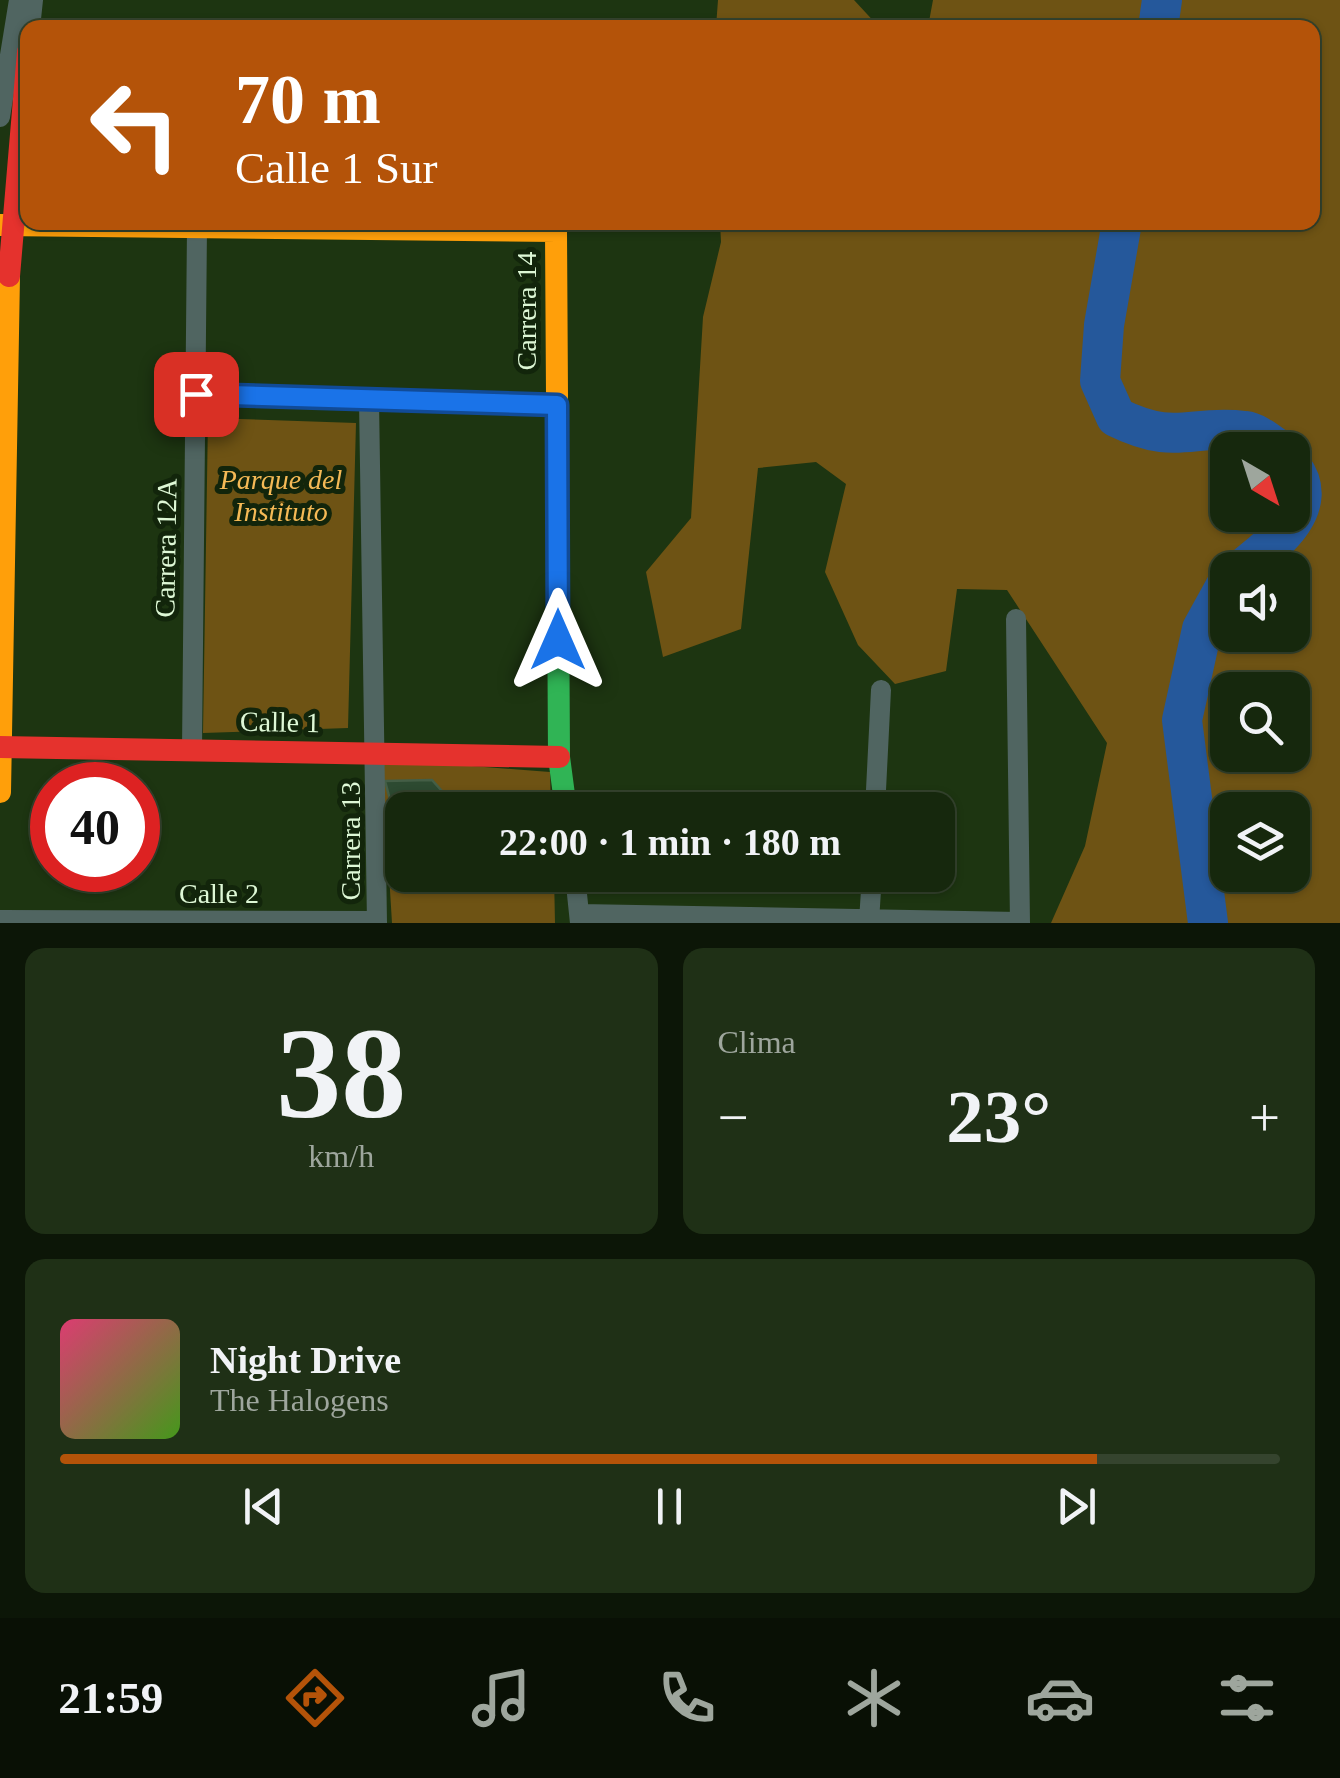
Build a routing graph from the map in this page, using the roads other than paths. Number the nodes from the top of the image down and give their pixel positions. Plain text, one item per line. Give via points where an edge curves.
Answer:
1 (19, 0) edge
2 (20, 112) edge
3 (0, 117) edge
4 (5, 224) edge
5 (196, 230) edge
6 (466, 230) edge
7 (196, 394) junction
8 (369, 400) junction
9 (557, 405) junction
10 (1016, 619) dead end
11 (881, 690) dead end
12 (1, 747) edge
13 (192, 750) junction
14 (377, 754) junction
15 (559, 757) junction
16 (0, 792) edge
17 (564, 792) edge
18 (876, 792) edge
19 (577, 892) edge
20 (871, 892) edge
21 (580, 919) edge
22 (0, 920) edge
23 (869, 921) edge
24 (377, 922) edge
25 (1020, 923) edge

1 - 3 street
2 - 4 street
4 - 12 street
5 - 7 street, Carrera 12A
6 - 9 street, Carrera 14 via 556,231
7 - 8 street
7 - 13 street, Carrera 12A
8 - 9 street
8 - 14 street, Carrera 13
9 - 15 street, Carrera 14
10 - 25 street
11 - 18 street
12 - 13 street, Calle 1
12 - 16 street
13 - 14 street, Calle 1
14 - 15 street, Calle 1
14 - 24 street, Carrera 13
15 - 17 street, Carrera 14
19 - 21 street
20 - 23 street
21 - 23 street
22 - 24 street, Calle 2
23 - 25 street

